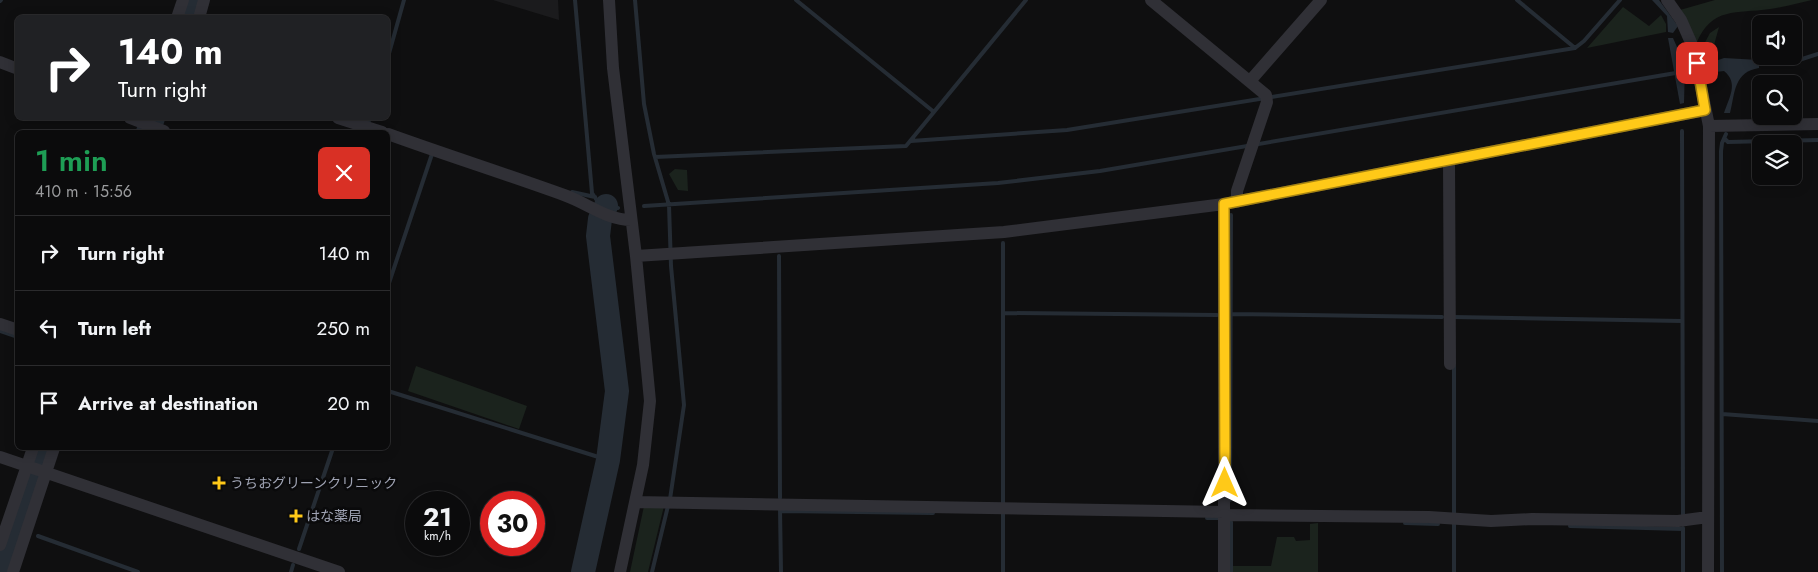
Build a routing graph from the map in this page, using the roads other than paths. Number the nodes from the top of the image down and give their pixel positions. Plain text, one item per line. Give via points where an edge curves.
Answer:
1 (183, 0) edge
2 (204, 0) edge
3 (609, 0) edge
4 (1151, 0) edge
5 (1321, 0) edge
6 (1667, 0) edge
7 (178, 15) edge
8 (200, 15) edge
9 (0, 62) edge
10 (15, 68) edge
11 (1250, 81) junction
12 (1705, 110) junction
13 (135, 120) edge
14 (164, 120) edge
15 (344, 120) edge
16 (1818, 124) edge
17 (150, 126) edge
18 (1709, 126) junction
19 (376, 130) edge
20 (390, 135) edge
21 (1449, 161) junction
22 (1237, 202) junction
23 (1224, 204) junction
24 (631, 220) junction
25 (636, 256) junction
26 (0, 324) edge
27 (15, 329) edge
28 (1450, 364) dead end
29 (33, 450) edge
30 (52, 450) edge
31 (0, 457) edge
32 (35, 469) junction
33 (635, 502) junction
34 (1224, 514) junction
35 (1708, 518) junction
36 (0, 545) edge
37 (13, 572) edge
38 (339, 572) edge
39 (620, 572) edge
40 (1224, 572) edge
41 (1708, 572) edge

1 - 7 street
2 - 8 street
3 - 24 street via 612,68
4 - 11 street
5 - 11 street
6 - 12 street via 1681,20 1697,63
9 - 10 street
11 - 22 street via 1266,99 1236,191
12 - 18 street
12 - 21 street
13 - 17 street
14 - 17 street
15 - 19 street
16 - 18 street
18 - 35 street
20 - 24 street via 564,195 608,216
21 - 22 street
21 - 28 street
22 - 23 street
23 - 25 street via 1004,232
23 - 34 street
24 - 25 street
25 - 33 street via 650,401 648,434
26 - 27 street
29 - 32 street
30 - 32 street
31 - 32 street
32 - 36 street
32 - 37 street
32 - 38 street
33 - 34 street
33 - 39 street
34 - 35 street via 1420,517 1492,522
34 - 40 street
35 - 41 street

